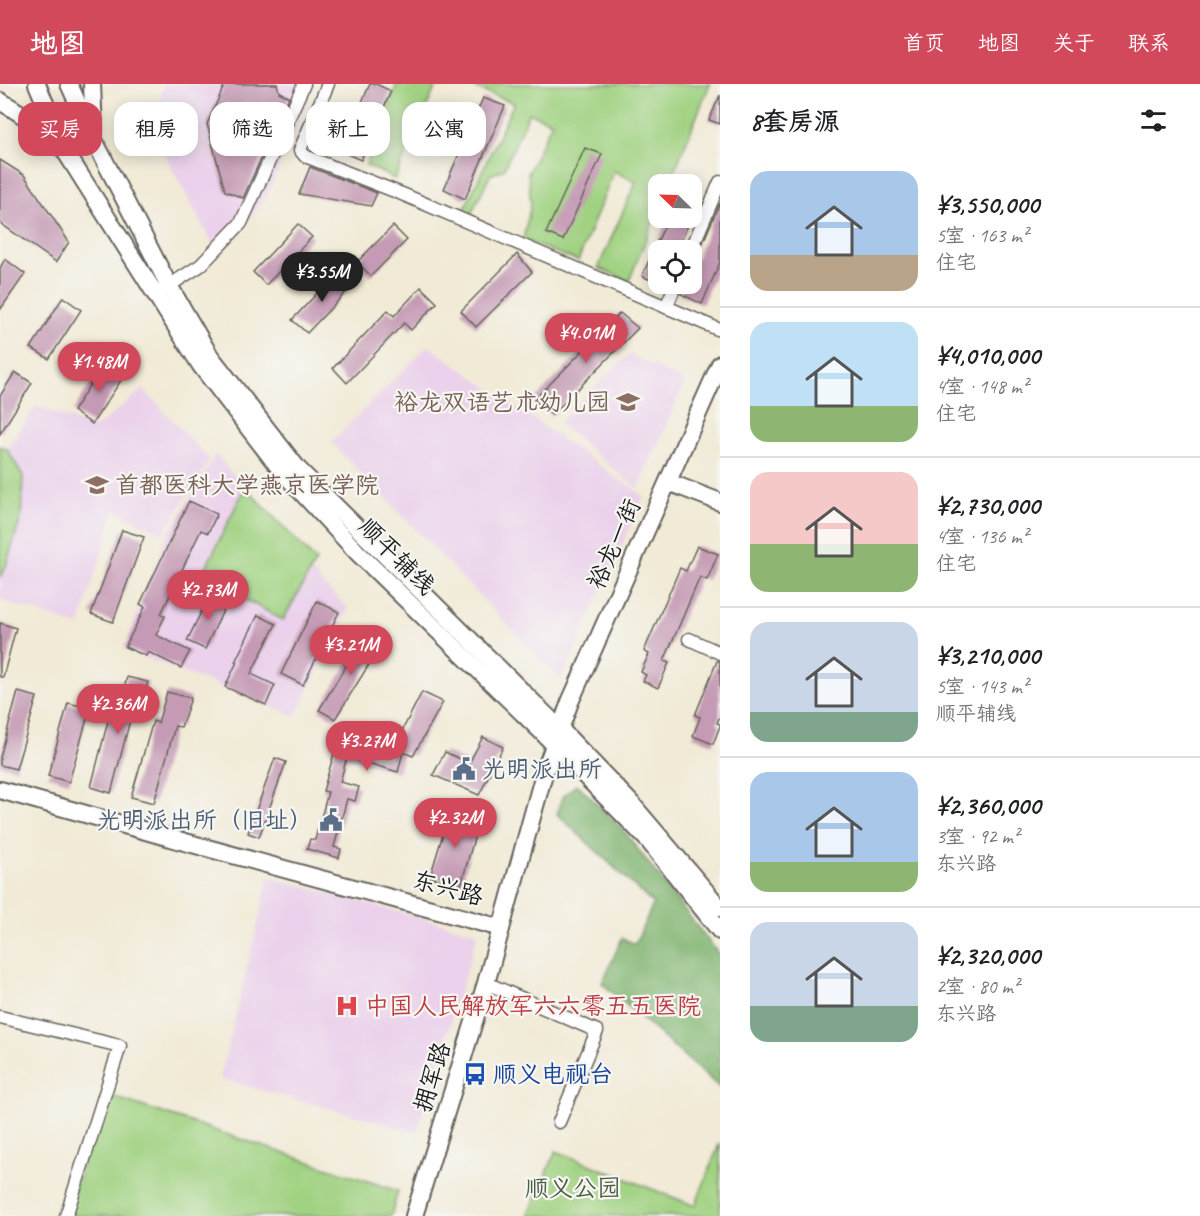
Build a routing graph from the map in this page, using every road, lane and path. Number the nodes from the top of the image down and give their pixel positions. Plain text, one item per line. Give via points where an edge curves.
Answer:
1 (37, 84) edge
2 (69, 84) edge
3 (92, 84) edge
4 (304, 84) edge
5 (327, 84) edge
6 (0, 101) edge
7 (45, 102) edge
8 (77, 102) edge
9 (93, 102) edge
10 (18, 112) edge
11 (68, 156) edge
12 (101, 156) edge
13 (720, 182) edge
14 (695, 240) edge
15 (162, 290) junction
16 (672, 294) edge
17 (666, 307) junction
18 (720, 330) edge
19 (720, 364) edge
20 (668, 482) junction
21 (720, 502) edge
22 (689, 639) dead end
23 (720, 653) edge
24 (561, 729) junction
25 (554, 746) junction
26 (0, 789) edge
27 (720, 909) edge
28 (501, 928) junction
29 (720, 931) edge
30 (486, 983) junction
31 (0, 1017) edge
32 (559, 1122) dead end
33 (66, 1216) edge
34 (414, 1216) edge

1 - 7 main road, 顺平辅线
2 - 8 main road, 顺平辅线
3 - 9 main road
4 - 15 street via 241,223 201,265
5 - 17 street via 300,150 305,156
6 - 10 main road
11 - 15 main road, 顺平辅线
12 - 15 main road, 顺平辅线
13 - 14 street
15 - 24 main road, 顺平辅线 via 298,469
15 - 25 main road, 顺平辅线 via 201,366 280,469 357,552
16 - 17 street
17 - 18 street
19 - 20 main road, 裕龙一街
20 - 21 main road
20 - 24 main road, 裕龙一街
22 - 23 street
24 - 25 main road, 裕龙一街
24 - 27 main road, 顺平辅线 via 630,802
25 - 28 main road, 拥军路
25 - 29 main road, 顺平辅线 via 648,840
26 - 28 main road, 东兴路
28 - 30 main road, 拥军路
30 - 32 street via 597,1031
30 - 34 main road, 拥军路
31 - 33 street via 120,1046

